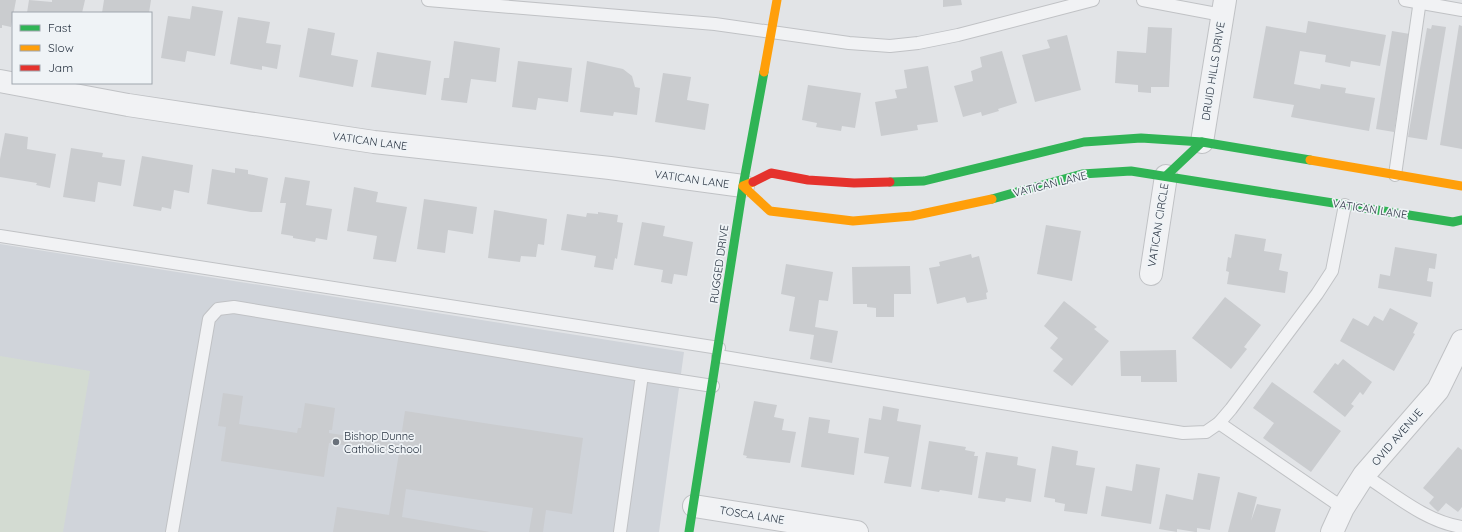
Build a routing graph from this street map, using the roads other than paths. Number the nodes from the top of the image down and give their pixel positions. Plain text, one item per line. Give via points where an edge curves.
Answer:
1 (428, 0) edge
2 (778, 0) edge
3 (1093, 0) edge
4 (1143, 0) edge
5 (1405, 0) edge
6 (1420, 1) edge
7 (1223, 7) edge
8 (1462, 10) edge
9 (771, 31) junction
10 (0, 81) edge
11 (12, 83) edge
12 (16, 84) edge
13 (1202, 142) junction
14 (1395, 175) junction
15 (1166, 176) junction
16 (743, 186) junction
17 (1462, 186) edge
18 (1344, 205) junction
19 (1462, 220) edge
20 (0, 236) edge
21 (1150, 274) dead end
22 (1462, 341) edge
23 (718, 352) junction
24 (642, 375) junction
25 (713, 386) junction
26 (1219, 423) junction
27 (1364, 475) junction
28 (694, 506) junction
29 (1343, 508) junction
30 (1462, 527) edge
31 (172, 532) edge
32 (620, 532) edge
33 (689, 532) edge
34 (857, 532) edge
35 (1332, 532) edge

1 - 9 lane
2 - 9 street, RUGGED DRIVE
3 - 9 lane via 958,35 890,46
4 - 7 lane
5 - 6 lane
6 - 8 lane
6 - 14 lane
7 - 13 street, DRUID HILLS DRIVE
9 - 16 street, RUGGED DRIVE
10 - 11 street, VATICAN LANE
12 - 16 street, VATICAN LANE via 128,105 374,142 610,168
13 - 14 street, VATICAN LANE
13 - 15 street
13 - 16 street, VATICAN LANE via 1141,138 1084,142 924,181 854,183 808,180 771,173
14 - 17 street, VATICAN LANE
15 - 16 street, VATICAN LANE via 1131,171 1082,174 984,201 912,216 853,221 770,211
15 - 18 street, VATICAN LANE
15 - 21 street, VATICAN CIRCLE
16 - 23 street, RUGGED DRIVE
18 - 19 street, VATICAN LANE via 1453,222
18 - 26 lane via 1332,271
20 - 23 lane
22 - 27 street, OVID AVENUE via 1438,390
23 - 25 street, RUGGED DRIVE
23 - 26 lane via 1184,433 1206,432
24 - 25 lane
24 - 31 lane via 234,307 218,308 209,319
24 - 32 lane
25 - 28 street, RUGGED DRIVE
26 - 29 lane
27 - 29 street, OVID AVENUE
27 - 30 lane via 1426,515 1450,526
28 - 33 street, RUGGED DRIVE
28 - 34 street, TOSCA LANE
29 - 35 street, OVID AVENUE

